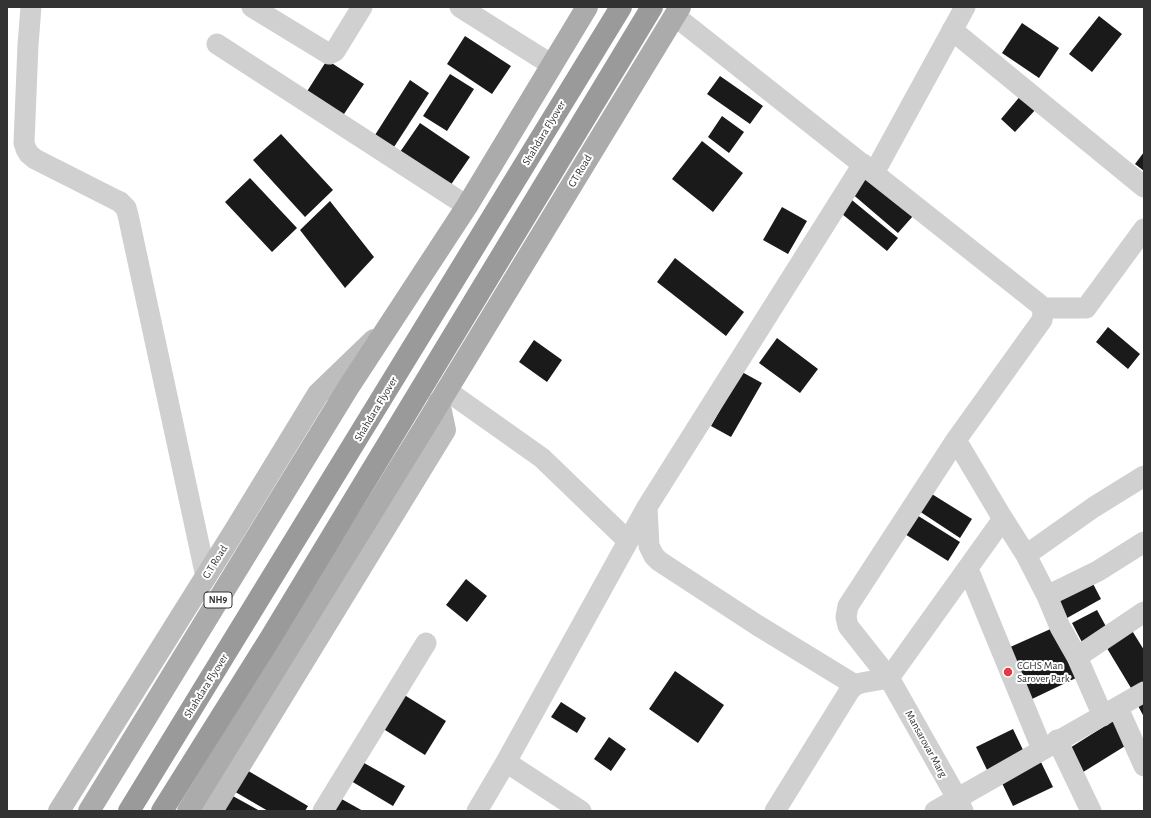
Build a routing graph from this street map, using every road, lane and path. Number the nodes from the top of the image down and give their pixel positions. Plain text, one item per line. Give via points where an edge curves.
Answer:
1 (31, 7) edge
2 (252, 7) edge
3 (362, 7) edge
4 (460, 7) edge
5 (587, 7) edge
6 (621, 7) edge
7 (652, 7) edge
8 (965, 7) edge
9 (677, 11) edge
10 (952, 30) junction
11 (217, 44) dead end
12 (552, 64) junction
13 (868, 168) junction
14 (1144, 187) edge
15 (467, 206) junction
16 (1144, 229) edge
17 (1042, 308) junction
18 (387, 328) junction
19 (443, 396) junction
20 (956, 440) junction
21 (1144, 476) edge
22 (647, 507) junction
23 (1000, 514) junction
24 (628, 541) junction
25 (1144, 542) edge
26 (1026, 555) junction
27 (968, 569) junction
28 (206, 577) junction
29 (1047, 596) junction
30 (1144, 612) edge
31 (426, 643) dead end
32 (1076, 657) junction
33 (889, 678) junction
34 (855, 685) junction
35 (1144, 692) edge
36 (1111, 712) junction
37 (1050, 745) junction
38 (506, 762) junction
39 (1144, 766) edge
40 (960, 805) edge
41 (59, 811) edge
42 (89, 811) edge
43 (129, 811) edge
44 (162, 811) edge
45 (188, 811) edge
46 (212, 811) edge
47 (323, 811) edge
48 (477, 811) edge
49 (581, 811) edge
50 (775, 811) edge
51 (935, 811) edge
52 (1091, 811) edge

1 - 28 street via 24,143 29,154 35,159 120,202 126,208
2 - 3 street via 329,54 335,51
4 - 12 street
5 - 12 main road
6 - 43 highway, Shahdara Flyover
7 - 44 highway via 271,638
8 - 10 street
9 - 13 street
9 - 19 main road, GT Road
10 - 13 street
10 - 14 street
11 - 15 street
12 - 15 main road
13 - 17 street
13 - 22 street
15 - 18 main road
16 - 17 street via 1086,308
17 - 20 street, Mansarovar Marg via 1042,320
18 - 28 main road, G.T Road via 318,394
18 - 42 main road, NH9
19 - 24 street via 542,458
19 - 45 main road
19 - 46 main road via 445,430
20 - 23 street
20 - 33 street, Mansarovar Marg via 848,606 848,626
21 - 26 street via 1094,507
22 - 24 street
22 - 34 street via 649,546 654,556 757,625
23 - 26 street
23 - 27 street via 998,527
24 - 38 street
25 - 29 street via 1098,571
26 - 29 street
27 - 33 street
27 - 37 street
28 - 41 main road, G.T Road
29 - 32 street
30 - 32 street
31 - 47 street
32 - 36 street
33 - 34 street
33 - 40 street, Mansarovar Marg
34 - 50 street
35 - 36 street
36 - 37 street
36 - 39 street
37 - 40 street
37 - 52 street
38 - 48 street
38 - 49 street
40 - 51 street

